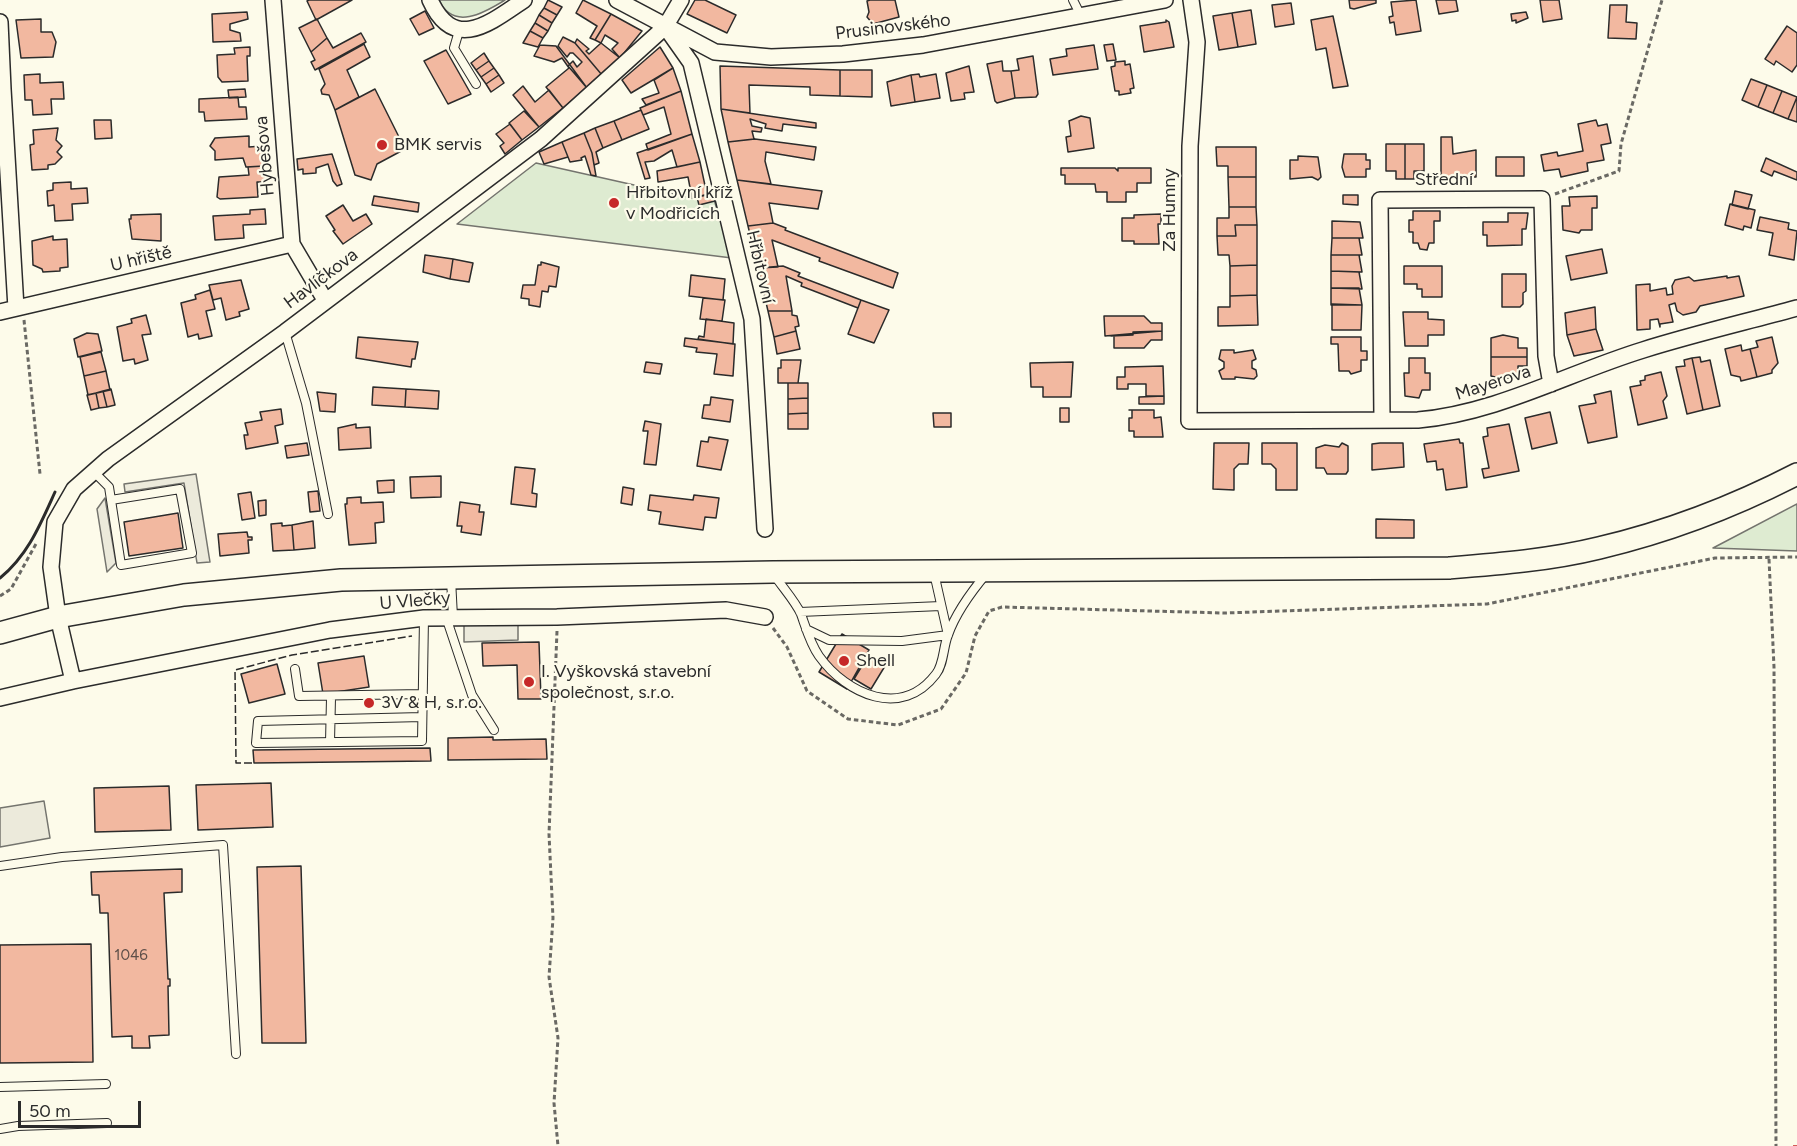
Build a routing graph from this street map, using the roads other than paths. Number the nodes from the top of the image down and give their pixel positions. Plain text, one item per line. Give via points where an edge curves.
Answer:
1 (273, 0) edge
2 (430, 0) edge
3 (524, 0) edge
4 (617, 0) edge
5 (681, 0) edge
6 (1073, 0) edge
7 (1165, 0) edge
8 (1191, 0) edge
9 (1081, 16) junction
10 (0, 22) edge
11 (665, 27) junction
12 (453, 28) junction
13 (476, 84) dead end
14 (1, 89) edge
15 (4, 202) edge
16 (292, 244) junction
17 (325, 300) junction
18 (19, 308) junction
19 (1797, 308) edge
20 (0, 312) edge
21 (285, 332) junction
22 (1551, 384) junction
23 (1382, 419) junction
24 (1189, 420) joint
25 (94, 472) junction
26 (1797, 474) edge
27 (111, 500) junction
28 (328, 514) dead end
29 (765, 529) dead end
30 (772, 572) junction
31 (933, 573) junction
32 (987, 573) junction
33 (451, 578) junction
34 (941, 606) junction
35 (800, 612) junction
36 (58, 617) junction
37 (449, 617) junction
38 (765, 617) road end
39 (424, 618) junction
40 (806, 629) junction
41 (0, 633) edge
42 (948, 635) junction
43 (295, 669) dead end
44 (74, 681) junction
45 (423, 694) junction
46 (0, 698) edge
47 (331, 698) junction
48 (422, 717) junction
49 (331, 719) junction
50 (494, 730) dead end
51 (330, 742) junction
52 (0, 866) edge
53 (236, 1054) dead end
54 (106, 1084) dead end
55 (0, 1087) edge
56 (107, 1123) dead end
57 (0, 1130) edge

1 - 16 street, Hybešova
2 - 12 street
3 - 12 street via 473,30
4 - 11 street, Prusinovského
5 - 11 street, Havlíčkova
6 - 9 lane
7 - 9 street, Prusinovského
8 - 24 street, Za Humny via 1197,42 1190,146
9 - 11 street, Prusinovského via 923,45 771,57 715,52
10 - 14 street
11 - 17 street, Havlíčkova via 541,140
11 - 29 street, Hřbitovní via 691,63 752,319
12 - 13 lane via 454,48
14 - 15 street
15 - 18 street
16 - 17 street, Hybešova
16 - 18 street, U hřiště
17 - 21 street, Havlíčkova
18 - 20 street, U hřiště
19 - 22 street, Mayerova via 1642,350
21 - 25 street, Havlíčkova
21 - 28 lane via 306,403
22 - 23 street, Mayerova via 1446,418
22 - 23 street, Střední via 1546,356 1542,199 1380,200
23 - 24 street, Mayerova
25 - 27 lane via 109,487
25 - 36 street, Havlíčkova via 74,489 55,522 51,567
26 - 32 main road via 1686,523 1599,548 1523,561 1449,568
27 - 27 lane via 121,565 192,553 180,489
30 - 31 main road
30 - 33 main road
30 - 35 lane
31 - 32 main road
31 - 34 lane
32 - 42 lane via 969,595
33 - 36 main road via 341,580 184,595
33 - 37 lane
34 - 35 lane
34 - 42 lane
35 - 40 lane
36 - 41 main road
36 - 44 street
37 - 38 street, U Vlečky via 726,610
37 - 39 street, U Vlečky
37 - 50 lane via 472,695
39 - 44 street, U Vlečky via 330,630
39 - 45 lane
40 - 42 lane via 829,640 902,641
40 - 42 lane via 832,672 858,691 881,700 901,700 922,689 938,672
43 - 47 lane via 299,696
44 - 46 street, U Vlečky
45 - 47 lane
45 - 48 lane
47 - 49 lane
48 - 49 lane
48 - 51 lane via 422,741
49 - 51 lane
49 - 51 lane via 258,721 256,743
52 - 53 lane via 63,856 224,845
54 - 55 lane
56 - 57 lane

